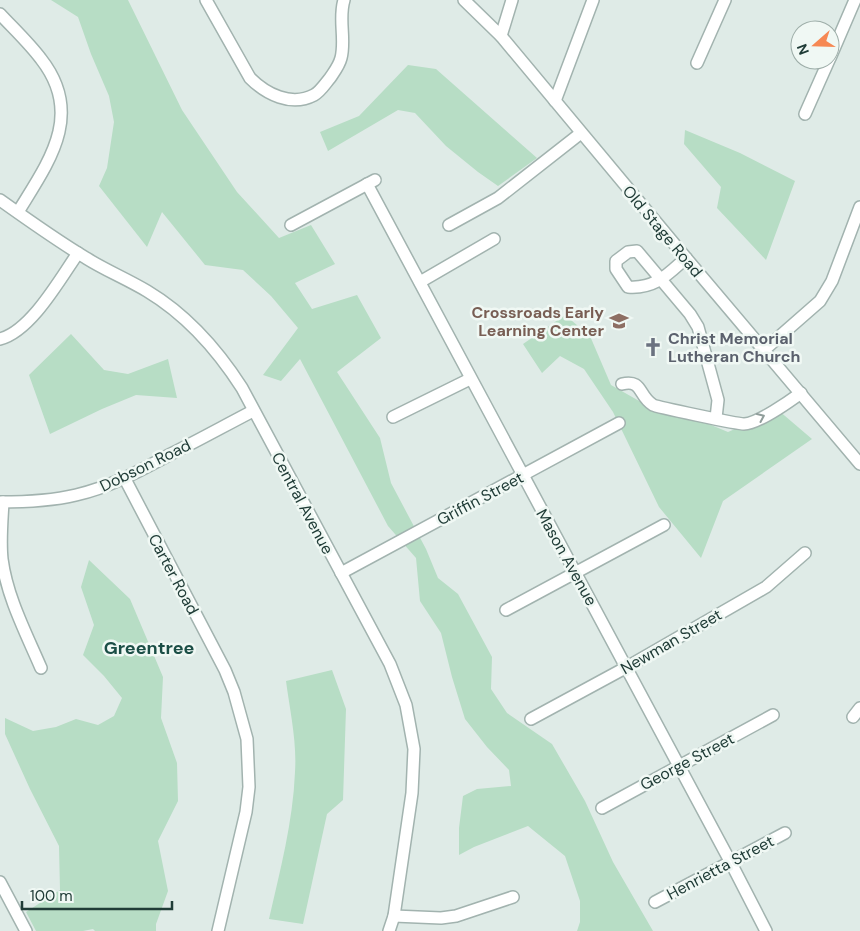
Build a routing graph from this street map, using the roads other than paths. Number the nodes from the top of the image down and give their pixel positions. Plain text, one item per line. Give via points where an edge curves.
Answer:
1 (206, 0) edge
2 (344, 0) edge
3 (464, 0) edge
4 (512, 0) edge
5 (593, 0) edge
6 (724, 0) edge
7 (856, 0) edge
8 (0, 14) edge
9 (501, 36) junction
10 (840, 36) edge
11 (696, 63) dead end
12 (825, 70) edge
13 (555, 101) junction
14 (805, 114) dead end
15 (581, 133) junction
16 (0, 200) edge
17 (860, 207) edge
18 (18, 212) junction
19 (857, 223) edge
20 (291, 225) dead end
21 (449, 226) dead end
22 (494, 239) dead end
23 (78, 253) junction
24 (686, 258) junction
25 (420, 282) junction
26 (0, 339) edge
27 (764, 350) junction
28 (470, 379) junction
29 (622, 384) dead end
30 (801, 393) junction
31 (253, 411) junction
32 (393, 417) dead end
33 (716, 418) junction
34 (619, 423) dead end
35 (860, 464) edge
36 (522, 475) junction
37 (125, 479) junction
38 (1, 502) edge
39 (664, 524) dead end
40 (805, 553) dead end
41 (575, 572) junction
42 (341, 573) junction
43 (506, 610) dead end
44 (41, 668) dead end
45 (626, 668) junction
46 (773, 715) dead end
47 (531, 720) dead end
48 (678, 765) junction
49 (602, 808) dead end
50 (785, 833) dead end
51 (731, 862) junction
52 (0, 882) edge
53 (513, 897) dead end
54 (655, 902) dead end
55 (394, 916) junction
56 (26, 931) edge
57 (218, 931) edge
58 (385, 931) edge
59 (389, 931) edge
60 (766, 931) edge

1 - 2 street via 250,78 268,93 301,99 322,89 341,59
3 - 9 street, Old Stage Road
4 - 9 street
5 - 13 street
6 - 11 street
7 - 10 street
8 - 18 street via 47,68 56,85 60,104 61,124 54,152
9 - 13 street, Old Stage Road
12 - 14 street
13 - 15 street, Old Stage Road
15 - 21 street via 498,198
15 - 24 street, Old Stage Road
16 - 18 street, Central Avenue
17 - 19 street
18 - 23 street, Central Avenue
19 - 27 street via 820,301
20 - 25 street, Mason Avenue via 371,182
22 - 25 street
23 - 26 street via 31,319 19,330
23 - 31 street, Central Avenue via 147,291 191,324 227,365
24 - 27 street, Old Stage Road
24 - 33 street via 661,281 698,327 718,400
25 - 28 street, Mason Avenue
27 - 30 street, Old Stage Road
28 - 32 street
28 - 36 street, Mason Avenue
29 - 33 street via 637,384 654,405
33 -> 30 street via 745,424 780,408
30 - 35 street, Old Stage Road
31 - 37 street, Dobson Road
31 - 42 street, Central Avenue
34 - 36 street, Griffin Street
36 - 41 street, Mason Avenue
36 - 42 street, Griffin Street
37 - 38 street, Dobson Road via 76,495
37 - 57 street, Carter Road via 225,670 245,731 249,763 246,812
38 - 44 street via 2,558 6,579
39 - 41 street
40 - 45 street, Newman Street via 766,587
41 - 43 street
41 - 45 street, Mason Avenue
42 - 55 street, Central Avenue via 399,684 411,726 414,756 412,793
45 - 47 street, Newman Street
45 - 48 street, Mason Avenue
46 - 48 street, George Street
48 - 49 street, George Street
48 - 51 street, Mason Avenue
50 - 51 street, Henrietta Street
51 - 54 street, Henrietta Street
51 - 60 street, Mason Avenue
52 - 56 street
53 - 55 street via 456,916
55 - 58 street, Central Avenue
55 - 59 street, Central Avenue

